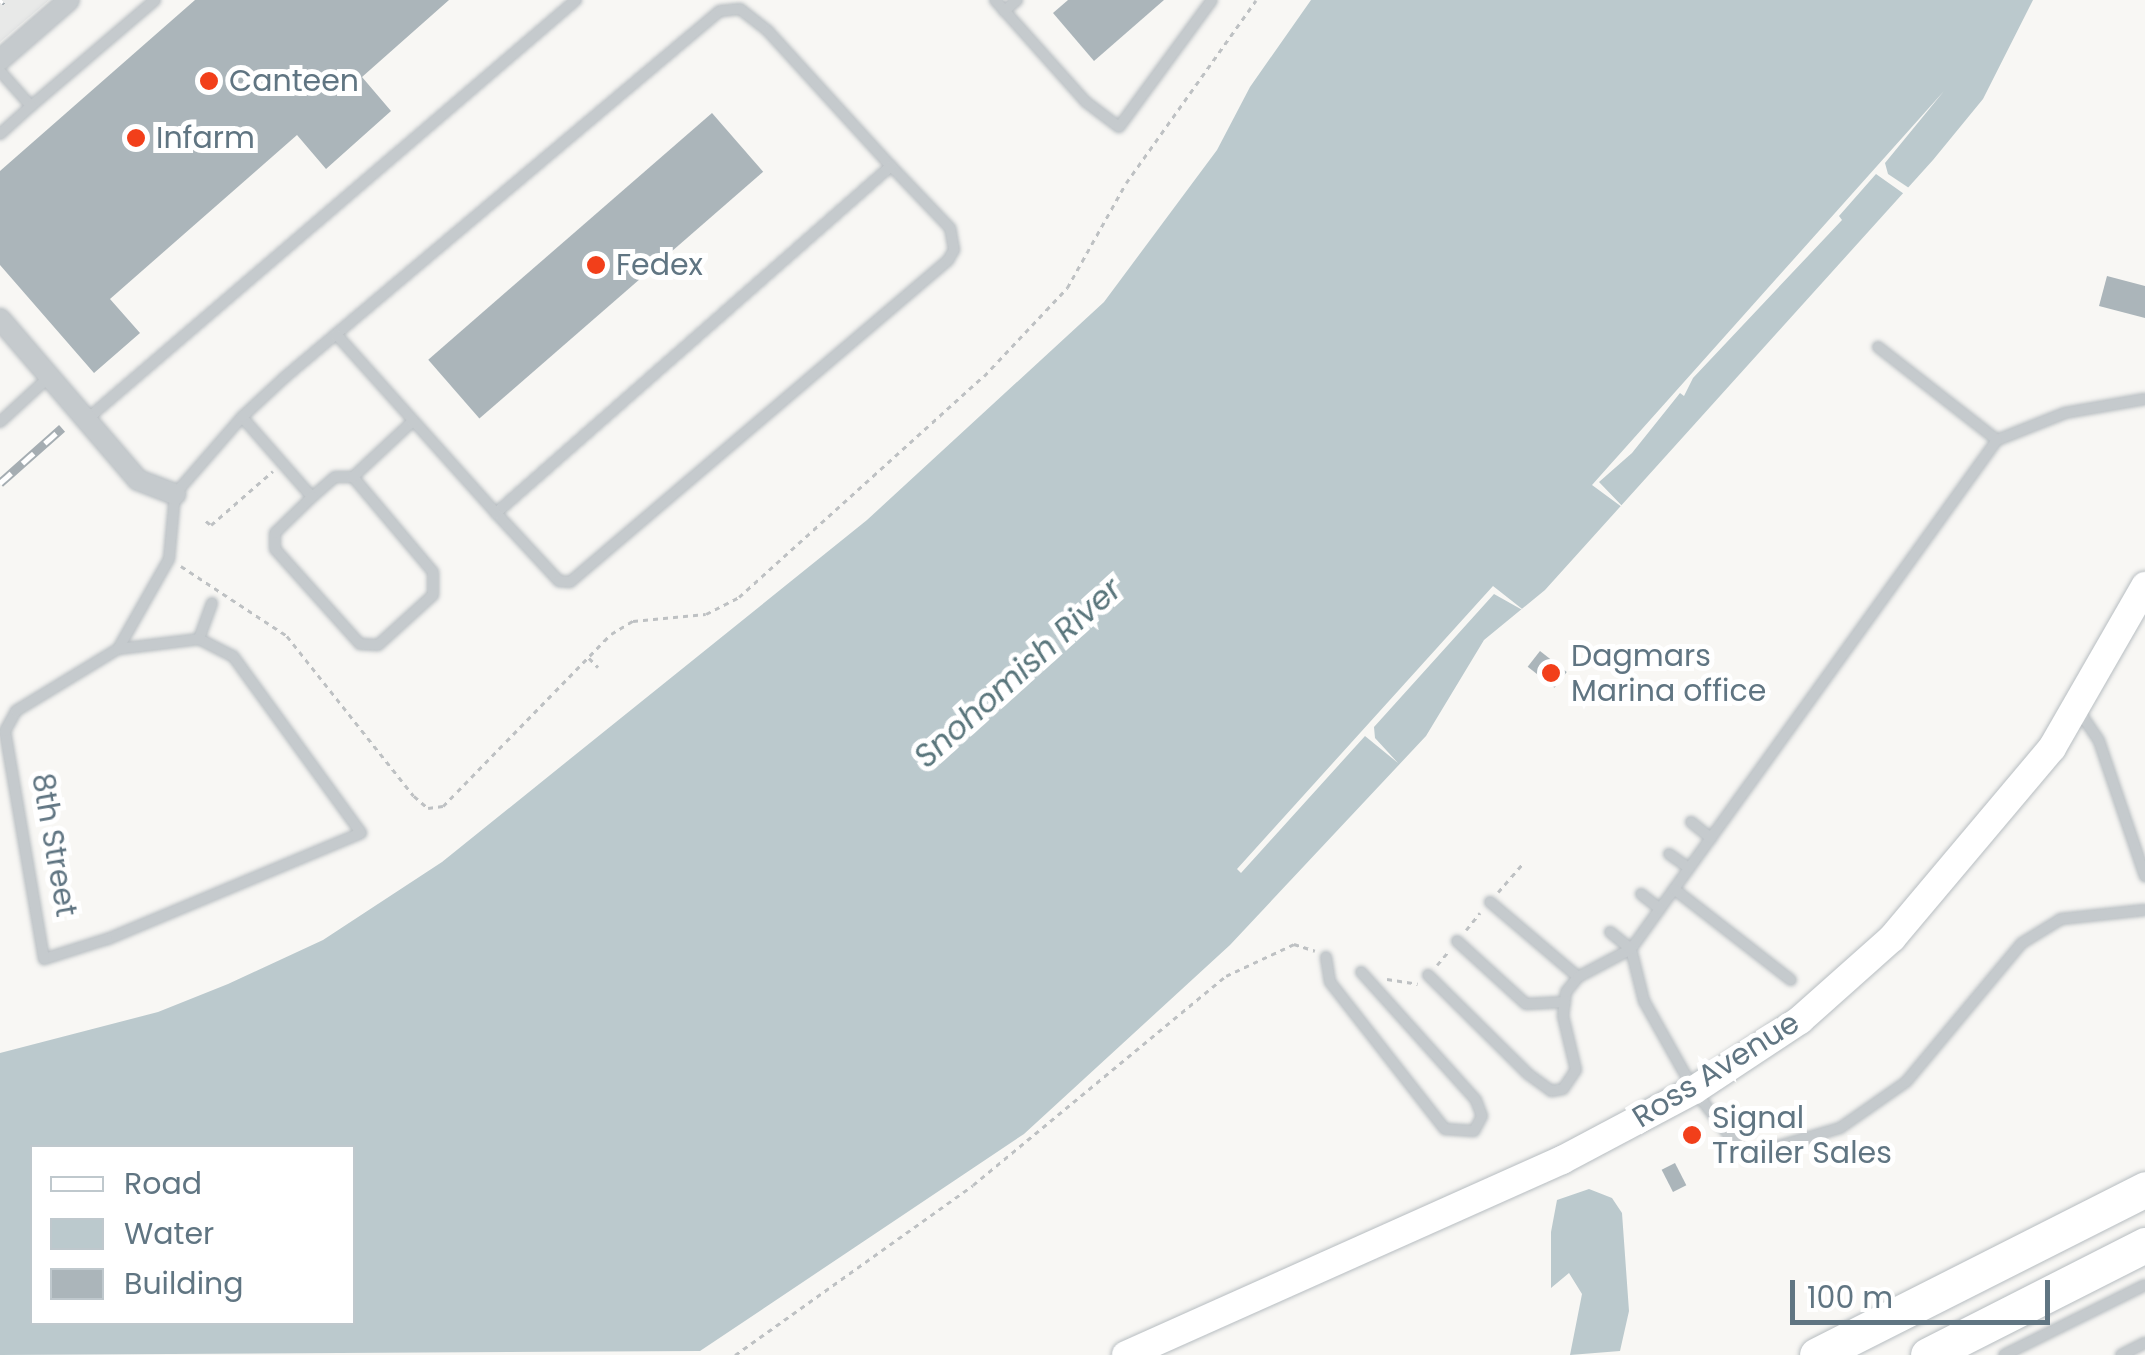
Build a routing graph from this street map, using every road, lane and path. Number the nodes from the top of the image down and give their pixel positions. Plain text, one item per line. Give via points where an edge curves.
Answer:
1 (69, 0) edge
2 (155, 0) edge
3 (576, 0) edge
4 (994, 0) edge
5 (1017, 0) edge
6 (1212, 0) edge
7 (1256, 0) edge
8 (1004, 11) junction
9 (0, 60) edge
10 (0, 71) edge
11 (31, 106) junction
12 (0, 134) edge
13 (890, 166) junction
14 (0, 319) edge
15 (336, 334) junction
16 (1878, 347) dead end
17 (49, 377) junction
18 (2145, 399) edge
19 (242, 416) junction
20 (86, 420) junction
21 (414, 421) junction
22 (0, 422) edge
23 (1996, 440) junction
24 (282, 462) junction
25 (353, 477) junction
26 (176, 494) junction
27 (312, 497) junction
28 (496, 513) junction
29 (206, 521) dead end
30 (169, 559) junction
31 (2145, 586) edge
32 (212, 604) dead end
33 (199, 639) junction
34 (118, 649) junction
35 (588, 658) junction
36 (598, 667) dead end
37 (2076, 708) junction
38 (1691, 822) dead end
39 (1711, 838) junction
40 (1669, 854) dead end
41 (1523, 862) dead end
42 (1690, 868) junction
43 (2145, 876) edge
44 (1674, 890) junction
45 (1641, 894) dead end
46 (1490, 902) junction
47 (1660, 909) junction
48 (2145, 910) edge
49 (1610, 932) dead end
50 (1457, 941) junction
51 (1631, 949) junction
52 (1326, 958) joint
53 (1362, 972) joint
54 (1428, 975) junction
55 (1578, 977) junction
56 (1792, 980) dead end
57 (1565, 1002) junction
58 (1694, 1090) junction
59 (2145, 1190) edge
60 (2145, 1245) edge
61 (2145, 1285) edge
62 (2145, 1344) edge
63 (734, 1355) edge
64 (1126, 1355) edge
65 (1817, 1355) edge
66 (1928, 1355) edge
67 (2004, 1355) edge
68 (2121, 1355) edge

1 - 9 street
2 - 11 lane
3 - 20 lane
4 - 8 lane
5 - 8 lane
6 - 8 lane via 1119,127 1086,102
7 - 35 path via 1126,183 1067,288 971,389 740,597 706,614 633,621
10 - 11 lane
11 - 12 lane
13 - 15 lane via 768,31 740,9 720,11
13 - 28 lane
13 - 28 lane via 950,228 954,250 948,260 570,582 559,581
14 - 17 street
15 - 19 lane
15 - 21 lane
16 - 23 lane
17 - 20 street
17 - 22 lane
18 - 23 lane via 2064,413
19 - 24 lane
19 - 26 lane
20 - 26 street via 138,480
21 - 25 lane
21 - 28 lane
23 - 39 lane
24 - 27 lane
24 - 29 path via 211,525
25 - 27 lane via 335,477
25 - 27 lane via 436,583 433,595 378,645 360,644 274,548 275,534
26 - 30 lane, 8th Street
30 - 34 lane, 8th Street
30 - 35 path via 287,636 428,808 455,798
31 - 37 street, Ross Avenue
32 - 33 lane
33 - 34 lane
33 - 34 lane, 8th Street via 233,656 361,833 107,939 44,958 5,731 16,711
35 - 36 path
37 - 43 lane via 2100,741
37 - 58 street, Ross Avenue via 2052,748 1892,938 1800,1020
38 - 39 lane
39 - 42 lane
40 - 42 lane
41 - 46 path
42 - 44 lane
44 - 47 lane
44 - 56 lane
45 - 47 lane
46 - 50 path
46 - 55 lane
47 - 51 lane
48 - 58 lane via 2061,919 2022,943 1906,1082 1840,1128 1744,1156
49 - 51 lane
50 - 54 path
50 - 57 lane via 1526,1004
51 - 55 lane
51 - 58 lane via 1644,1000
52 - 53 lane via 1330,982 1446,1129 1474,1131 1482,1116 1476,1100
52 - 63 path via 1294,944 1226,976 973,1185
53 - 54 path via 1420,984
54 - 57 lane via 1551,1091 1563,1089 1576,1070
55 - 57 lane
58 - 64 street, Ross Avenue via 1562,1160
59 - 65 highway
60 - 66 highway
61 - 67 lane
62 - 68 lane

